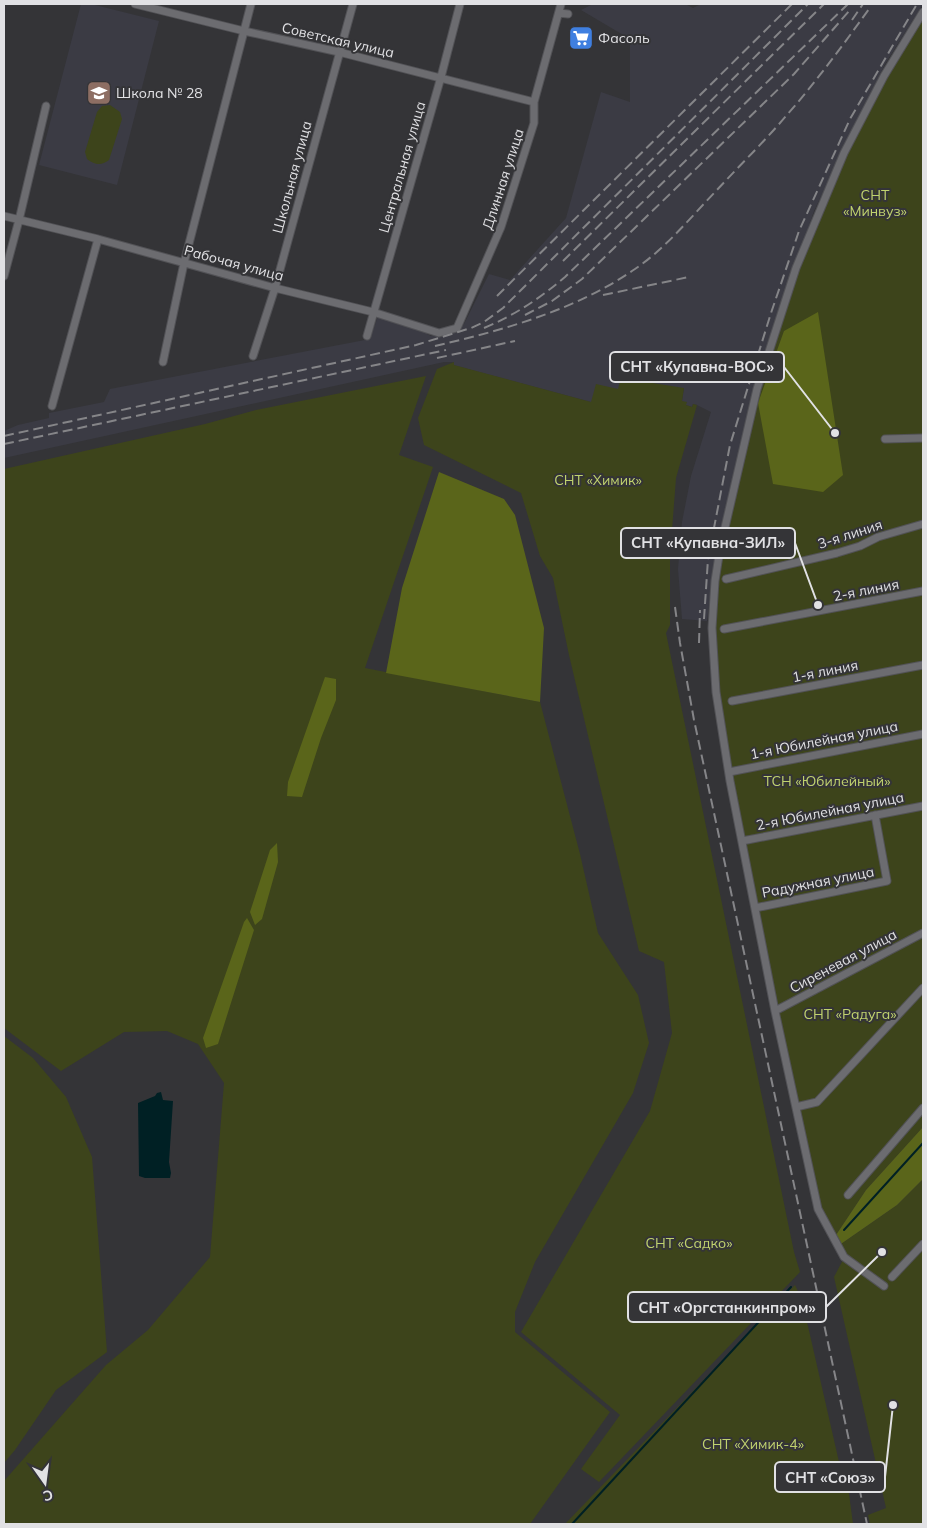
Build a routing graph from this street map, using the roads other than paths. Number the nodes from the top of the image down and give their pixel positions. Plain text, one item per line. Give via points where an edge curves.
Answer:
1 (135, 4) edge
2 (251, 4) edge
3 (353, 4) edge
4 (460, 4) edge
5 (561, 4) edge
6 (559, 12) junction
7 (923, 12) edge
8 (568, 14) dead end
9 (244, 31) junction
10 (339, 52) junction
11 (441, 77) junction
12 (534, 102) junction
13 (46, 106) dead end
14 (4, 216) edge
15 (19, 220) junction
16 (98, 239) junction
17 (184, 263) junction
18 (4, 276) edge
19 (274, 288) junction
20 (374, 312) junction
21 (457, 328) joint
22 (367, 336) dead end
23 (253, 356) dead end
24 (163, 362) dead end
25 (52, 406) dead end
26 (923, 438) edge
27 (886, 439) dead end
28 (923, 524) edge
29 (726, 579) dead end
30 (923, 591) edge
31 (724, 630) dead end
32 (923, 665) edge
33 (732, 701) dead end
34 (923, 734) edge
35 (729, 772) junction
36 (923, 806) edge
37 (875, 815) junction
38 (742, 841) junction
39 (755, 908) junction
40 (923, 933) edge
41 (923, 988) edge
42 (775, 1011) junction
43 (796, 1107) junction
44 (923, 1108) edge
45 (848, 1195) dead end
46 (923, 1244) edge
47 (892, 1277) dead end
48 (884, 1286) dead end

1 - 9 street, Советская улица
2 - 9 street
3 - 10 street, Школьная улица
4 - 11 street, Центральная улица
5 - 6 street, Длинная улица
6 - 8 street
6 - 12 street, Длинная улица
7 - 35 street via 884,76 844,153 796,268 757,389 715,581 712,628 716,692
9 - 10 street, Советская улица
9 - 17 street
10 - 11 street, Советская улица
10 - 19 street, Школьная улица
11 - 12 street, Советская улица
11 - 20 street, Центральная улица
12 - 21 street, Длинная улица via 534,123 501,227
13 - 15 street
14 - 15 street, Рабочая улица
15 - 16 street, Рабочая улица
15 - 18 street
16 - 17 street, Рабочая улица
16 - 25 street
17 - 19 street, Рабочая улица
17 - 24 street
19 - 20 street, Рабочая улица
19 - 23 street, Школьная улица
20 - 21 street, Рабочая улица via 439,333
20 - 22 street, Центральная улица
26 - 27 street
28 - 29 street, 3-я линия via 837,553
30 - 31 street, 2-я линия
32 - 33 street, 1-я линия
34 - 35 street, 1-я Юбилейная улица
35 - 38 street
36 - 37 street, 2-я Юбилейная улица
37 - 38 street, 2-я Юбилейная улица
37 - 39 street, Радужная улица via 887,881
38 - 39 street
39 - 42 street
40 - 42 street, Сиреневая улица
41 - 43 street via 817,1102
42 - 43 street
43 - 48 street via 818,1209 844,1258
44 - 45 street
46 - 47 street

